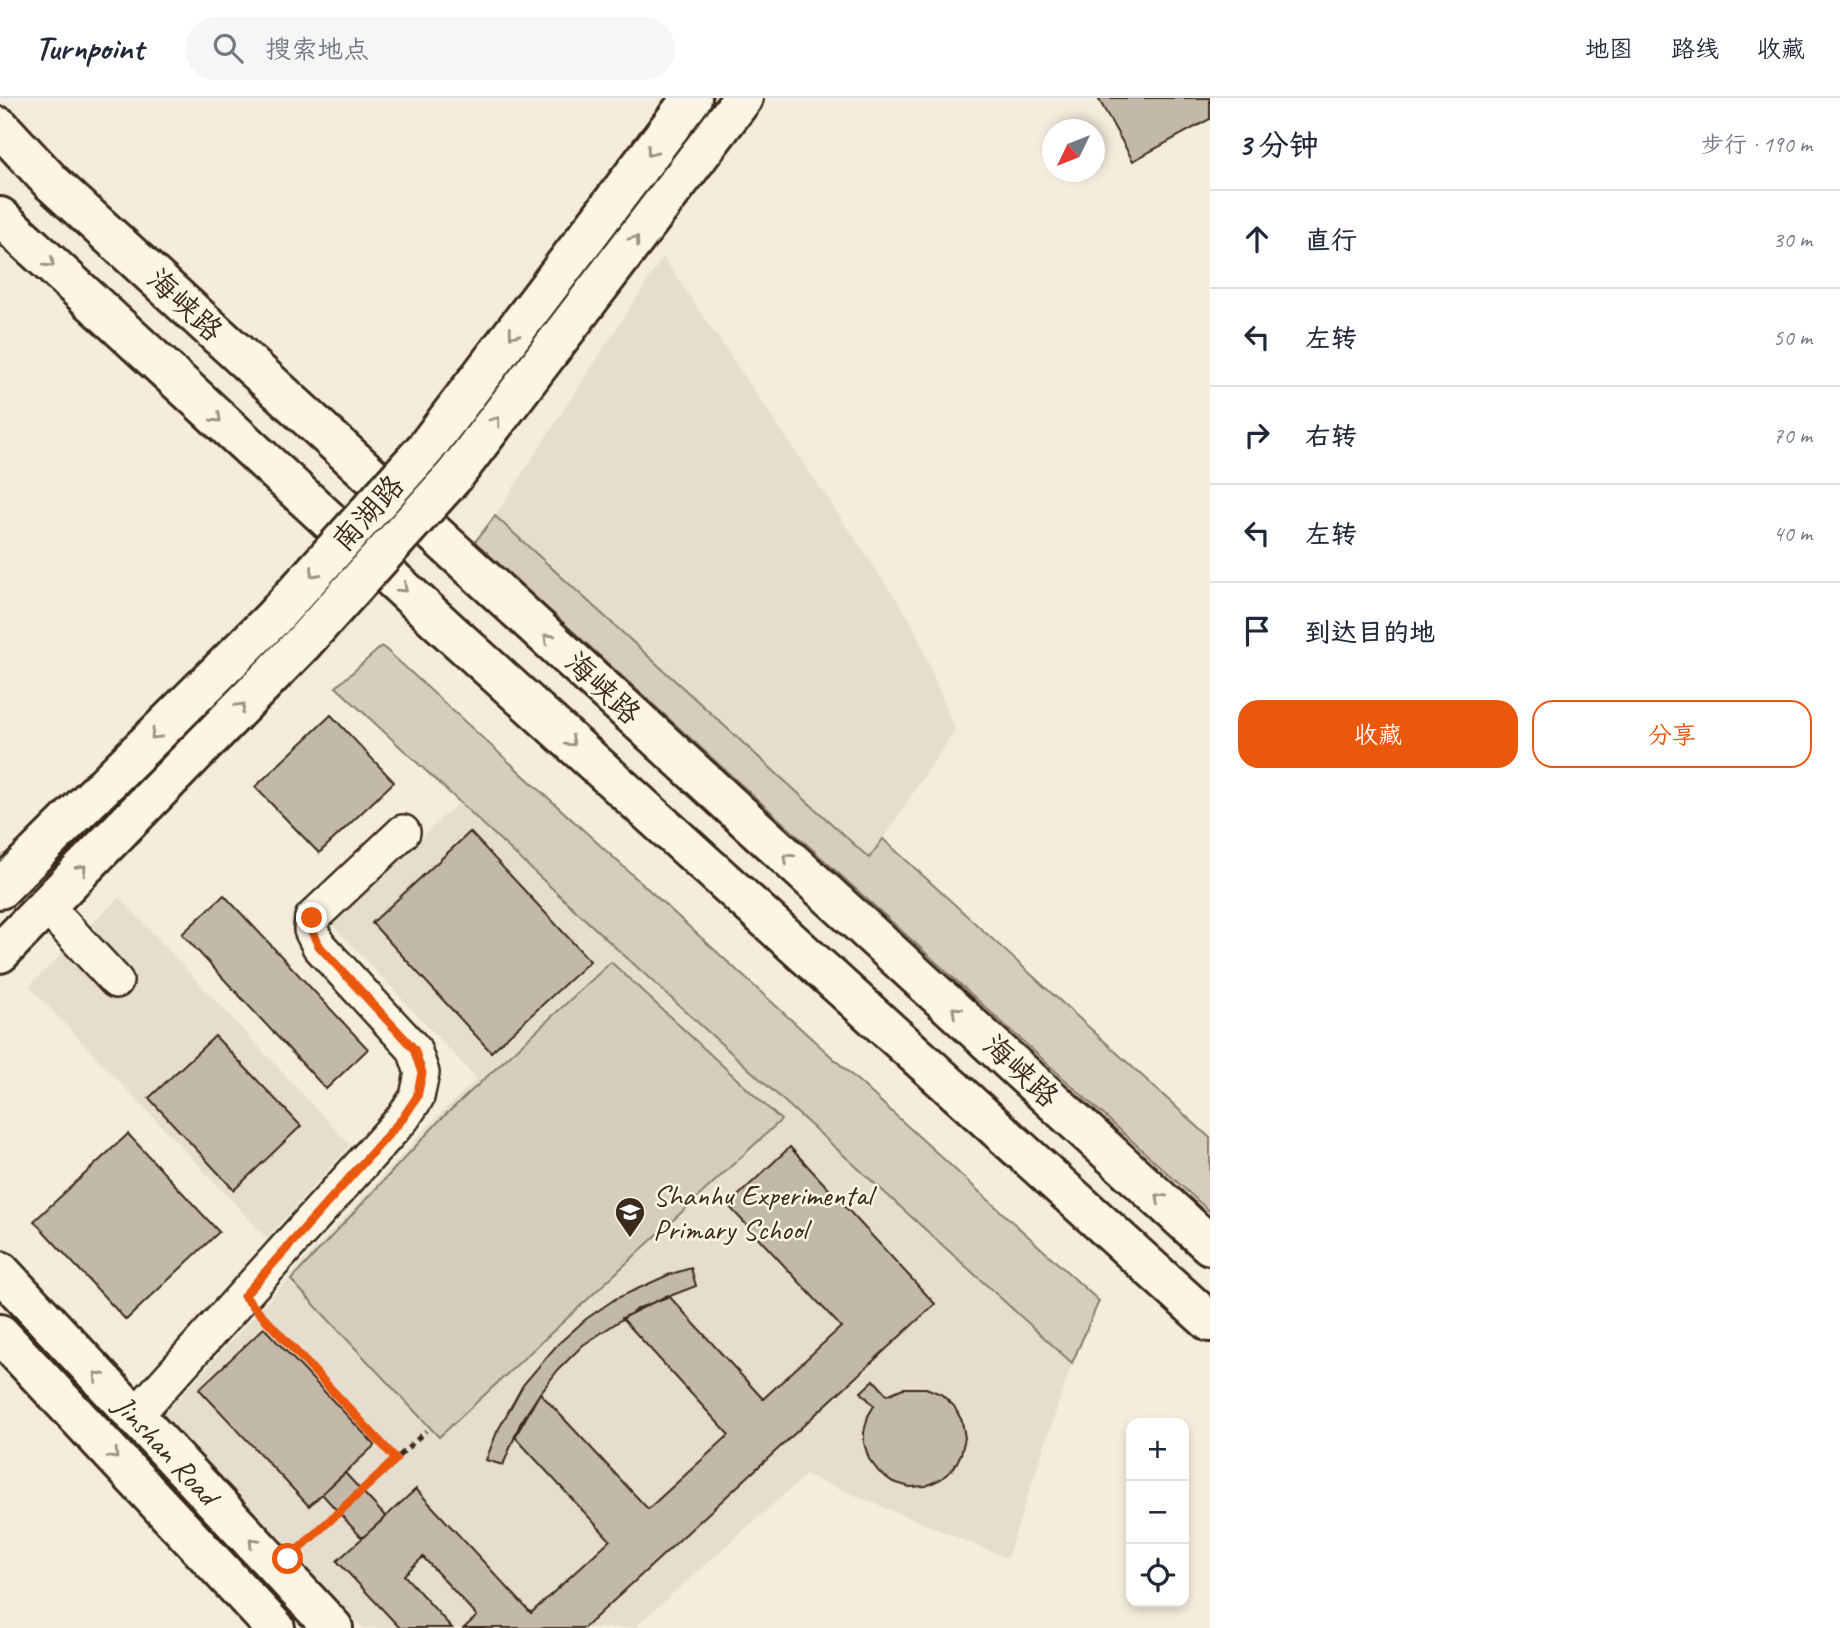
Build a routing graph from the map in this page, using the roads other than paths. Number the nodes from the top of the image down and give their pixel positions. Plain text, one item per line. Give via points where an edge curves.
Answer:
1 (692, 98) edge
2 (743, 98) edge
3 (0, 127) edge
4 (0, 217) edge
5 (404, 832) dead end
6 (0, 889) edge
7 (46, 906) junction
8 (0, 953) edge
9 (116, 981) dead end
10 (1210, 1245) edge
11 (0, 1271) edge
12 (1210, 1322) edge
13 (0, 1334) edge
14 (135, 1416) junction
15 (275, 1628) edge
16 (333, 1628) edge

1 -> 6 main road, 南湖路, bridge via 425,449 273,618
7 -> 2 main road, bridge via 303,643 455,475
10 -> 3 main road, 海峡路 via 51,182
4 -> 12 main road, 海峡路
5 - 14 street via 312,918 311,930 319,946 414,1049 422,1073 417,1097
7 - 8 main road
7 - 9 street
14 -> 11 main road, Jinshan Road
13 -> 15 main road, Jinshan Road
16 -> 14 main road, Jinshan Road

